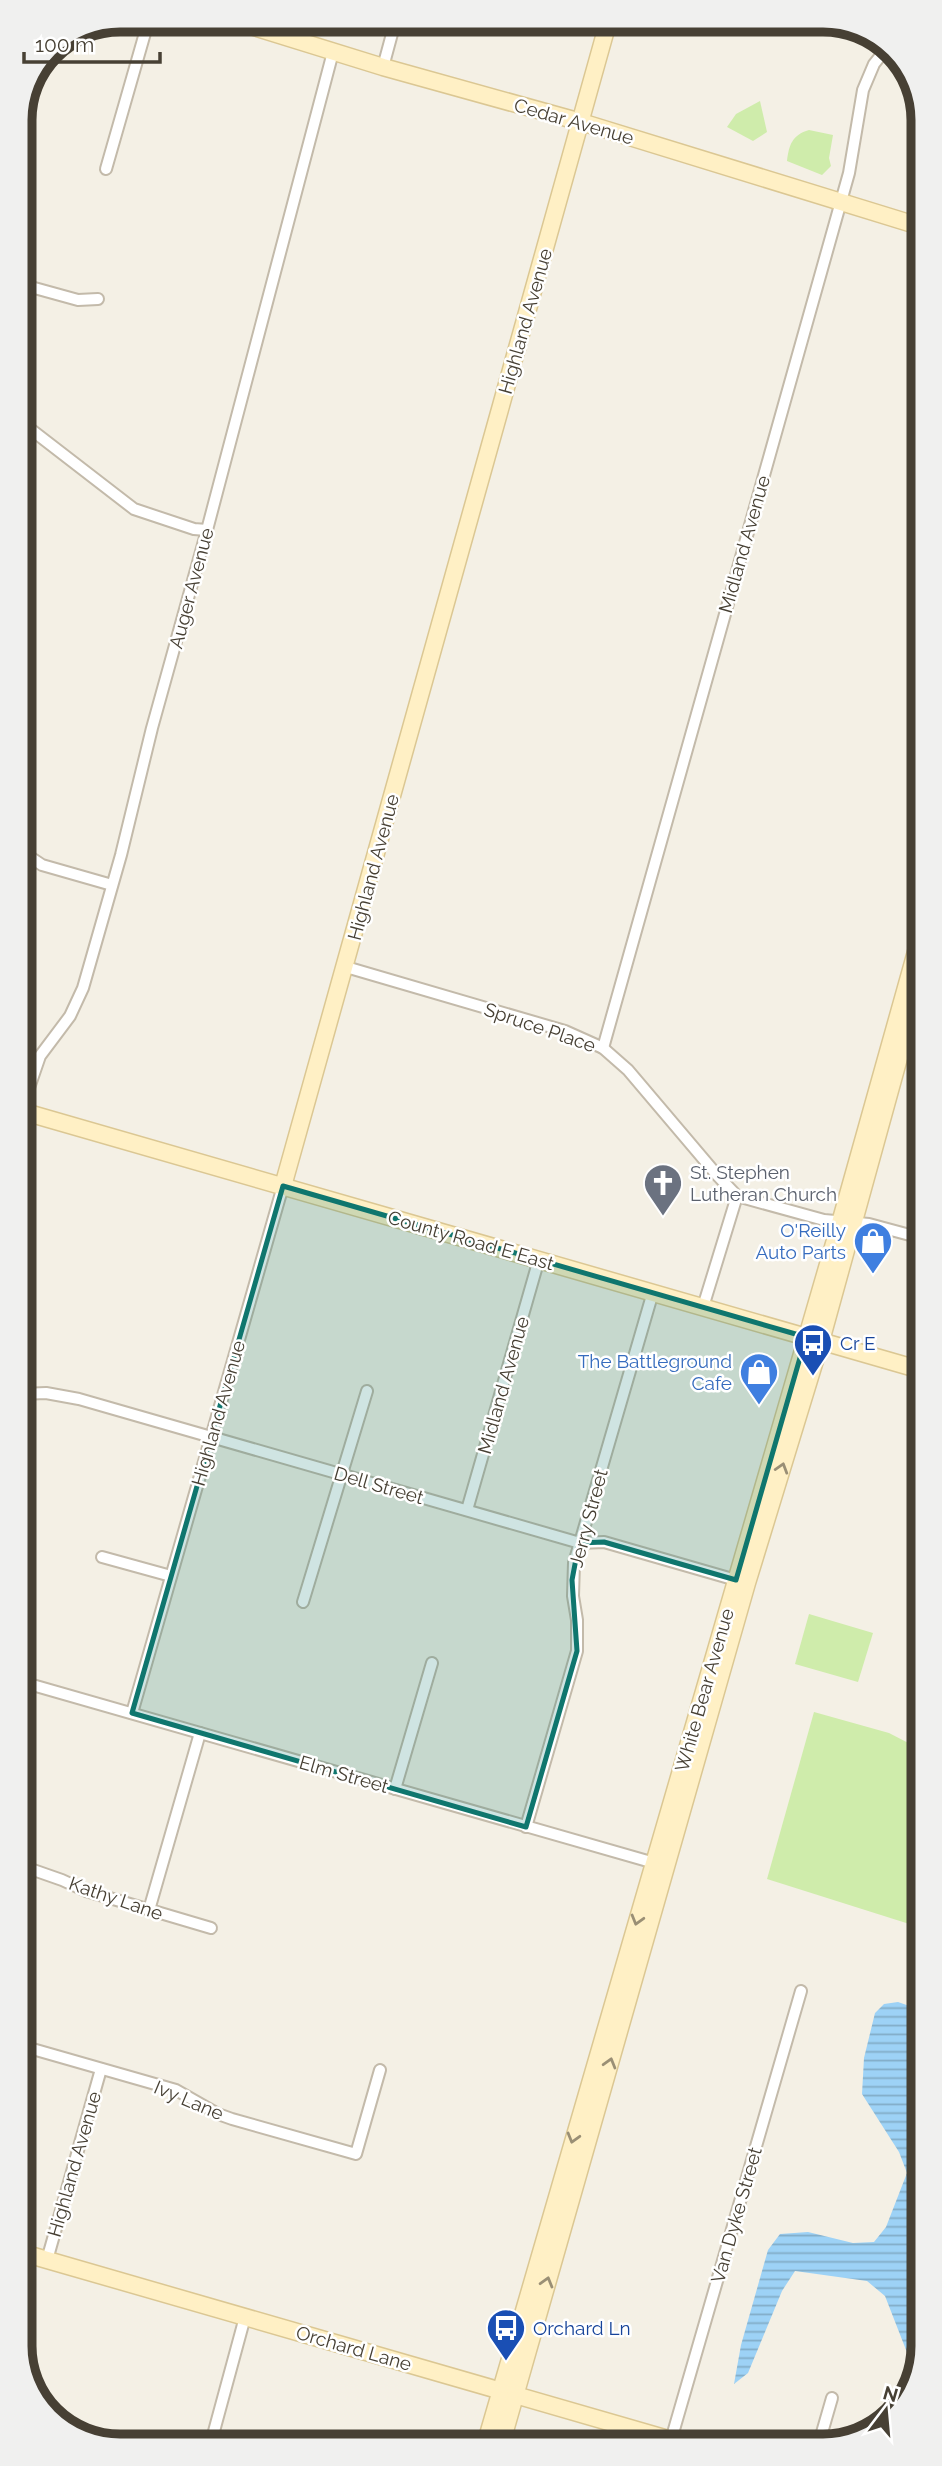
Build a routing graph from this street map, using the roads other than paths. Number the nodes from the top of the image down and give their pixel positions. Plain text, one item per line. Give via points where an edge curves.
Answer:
1 (146, 31) edge
2 (267, 31) edge
3 (393, 31) edge
4 (605, 32) edge
5 (333, 52) junction
6 (882, 55) edge
7 (383, 67) junction
8 (580, 122) junction
9 (106, 169) dead end
10 (840, 202) junction
11 (911, 224) edge
12 (32, 287) edge
13 (98, 299) dead end
14 (32, 430) edge
15 (207, 530) junction
16 (32, 858) edge
17 (112, 885) junction
18 (346, 967) junction
19 (911, 969) edge
20 (911, 1011) edge
21 (603, 1048) junction
22 (32, 1080) edge
23 (32, 1114) edge
24 (283, 1186) junction
25 (737, 1196) junction
26 (846, 1223) junction
27 (911, 1235) edge
28 (539, 1259) junction
29 (653, 1292) junction
30 (703, 1307) junction
31 (813, 1339) junction
32 (911, 1367) edge
33 (367, 1391) dead end
34 (31, 1394) edge
35 (211, 1438) junction
36 (341, 1474) junction
37 (467, 1510) junction
38 (580, 1543) junction
39 (102, 1556) dead end
40 (171, 1576) junction
41 (736, 1580) junction
42 (303, 1602) dead end
43 (432, 1663) dead end
44 (31, 1685) edge
45 (132, 1713) junction
46 (200, 1733) junction
47 (395, 1789) junction
48 (526, 1827) junction
49 (660, 1865) junction
50 (31, 1869) edge
51 (149, 1910) junction
52 (211, 1928) dead end
53 (801, 1991) dead end
54 (31, 2049) edge
55 (101, 2069) junction
56 (380, 2070) dead end
57 (31, 2255) edge
58 (47, 2260) junction
59 (245, 2317) junction
60 (507, 2392) junction
61 (832, 2398) dead end
62 (217, 2434) edge
63 (490, 2434) edge
64 (502, 2434) edge
65 (651, 2434) edge
66 (680, 2434) edge
67 (822, 2434) edge

1 - 9 street
2 - 5 main road, Cedar Avenue
3 - 7 street
4 - 8 main road, Highland Avenue
5 - 7 main road, Cedar Avenue
5 - 15 street, Auger Avenue
6 - 10 street, Midland Avenue via 867,78
7 - 8 main road, Cedar Avenue
8 - 10 main road, Cedar Avenue
8 - 18 main road, Highland Avenue
10 - 11 main road, Cedar Avenue
10 - 21 street, Midland Avenue
12 - 13 street via 78,300
14 - 15 street via 134,509
15 - 17 street, Auger Avenue
16 - 17 street
17 - 22 street, Auger Avenue via 83,988 70,1016 40,1056
18 - 21 street, Spruce Place via 565,1031
18 - 24 main road, Highland Avenue
19 - 26 main road, White Bear Avenue
20 - 26 main road, White Bear Avenue
21 - 25 street, Spruce Place via 628,1070
23 - 24 main road, County Road E East
24 - 28 main road, County Road E East
24 - 35 street, Highland Avenue
25 - 26 street
25 - 30 street
26 - 27 street
26 - 31 main road, White Bear Avenue
28 - 29 main road, County Road E East
28 - 37 street, Midland Avenue
29 - 30 main road, County Road E East
29 - 38 street, Jerry Street
30 - 31 main road, County Road E East
31 - 32 main road, County Road E East
31 - 41 main road, White Bear Avenue
49 -> 31 main road, White Bear Avenue via 747,1583
33 - 36 street
34 - 35 street, Dell Street via 63,1395
35 - 36 street, Dell Street
35 - 40 street, Highland Avenue
36 - 37 street, Dell Street
36 - 42 street
37 - 38 street, Dell Street
38 - 41 street, Dell Street via 604,1542
38 - 48 street, Jerry Street via 572,1580 577,1651
39 - 40 street
40 - 45 street, Highland Avenue
41 - 49 main road, White Bear Avenue
43 - 47 street
44 - 45 street, Elm Street
45 - 46 street, Elm Street
46 - 47 street, Elm Street
46 - 51 street
47 - 48 street, Elm Street
48 - 49 street, Elm Street
49 - 60 main road, White Bear Avenue
50 - 51 street, Kathy Lane
51 - 52 street, Kathy Lane
53 - 66 street, Van Dyke Street
54 - 55 street, Ivy Lane
55 - 56 street, Ivy Lane via 176,2090 232,2119 356,2154
55 - 58 street, Highland Avenue
57 - 58 main road, Orchard Lane
58 - 59 main road, Orchard Lane
59 - 60 main road, Orchard Lane
59 - 62 street
60 - 63 main road, White Bear Avenue
60 - 64 main road, White Bear Avenue
60 - 65 main road, Orchard Lane
61 - 67 street

